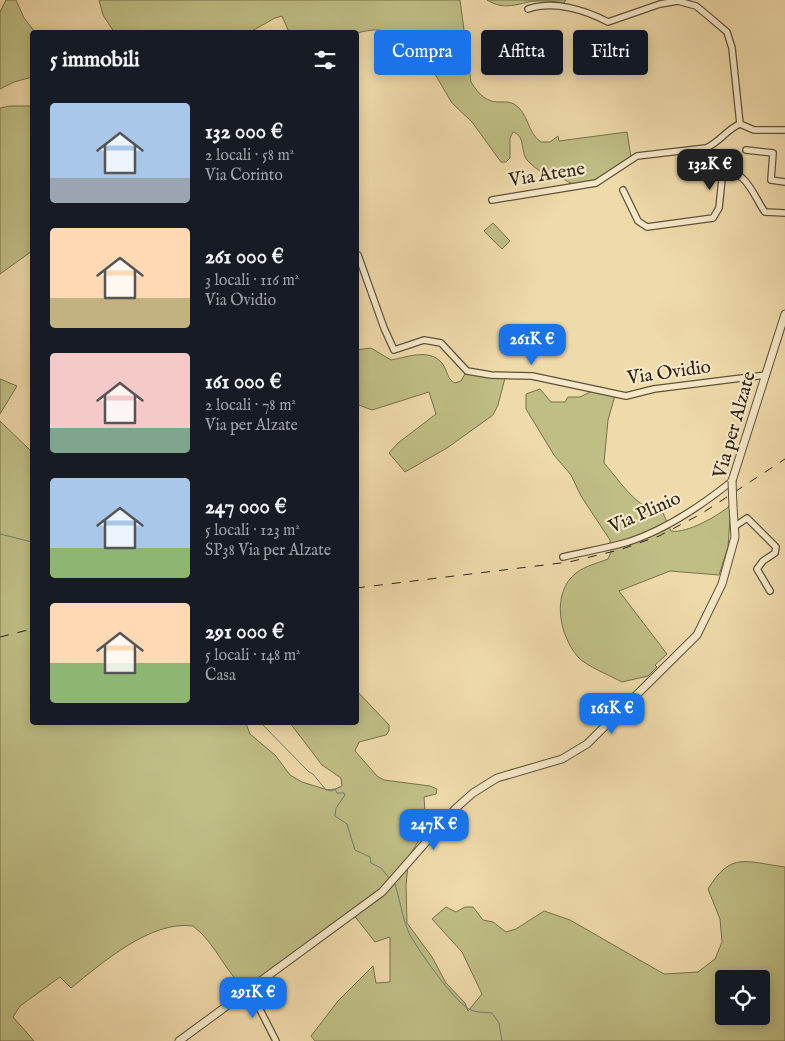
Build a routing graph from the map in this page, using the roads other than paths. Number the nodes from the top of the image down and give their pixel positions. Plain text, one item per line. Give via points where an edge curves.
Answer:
1 (528, 9) dead end
2 (740, 124) junction
3 (785, 130) edge
4 (746, 150) dead end
5 (785, 182) edge
6 (624, 190) dead end
7 (492, 200) dead end
8 (785, 214) edge
9 (359, 258) edge
10 (785, 314) edge
11 (766, 375) junction
12 (732, 481) junction
13 (734, 527) junction
14 (563, 557) dead end
15 (770, 591) dead end
16 (249, 988) junction
17 (179, 1041) edge
18 (276, 1041) edge

1 - 2 street via 561,6 608,22 660,4 678,1 696,6 727,32 735,70
2 - 3 street via 754,130
2 - 7 street, Via Atene via 706,148 637,156 596,183
4 - 5 street via 773,153 771,180
6 - 8 street via 638,221 647,227 713,218 719,208 722,179 733,175 741,176 750,185 765,212
9 - 11 street, Via Ovidio via 394,350 424,340 441,343 467,371 491,376 532,376 626,396 654,389
10 - 11 street, Via per Alzate
11 - 12 street, Via per Alzate
12 - 13 street, Via per Alzate, bridge
12 - 14 street, Via Plinio via 672,521 629,541
13 - 15 street via 747,518 776,547 775,553 757,569
13 - 16 street, Via per Alzate via 735,536 722,584 697,635 580,750 486,784 456,808 382,892
16 - 17 street, Via per Alzate
16 - 18 street

